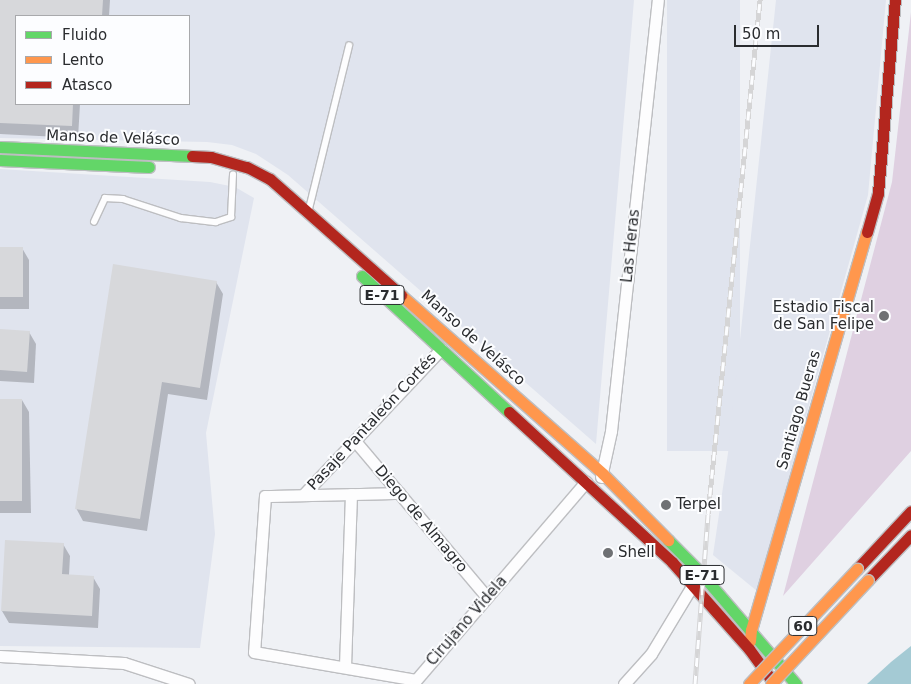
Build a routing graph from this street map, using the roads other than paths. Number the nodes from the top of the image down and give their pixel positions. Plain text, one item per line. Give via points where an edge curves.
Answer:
1 (658, 0) edge
2 (895, 0) edge
3 (349, 46) dead end
4 (0, 147) edge
5 (0, 160) edge
6 (158, 168) dead end
7 (215, 171) dead end
8 (233, 175) junction
9 (309, 212) junction
10 (94, 222) dead end
11 (441, 349) junction
12 (354, 441) junction
13 (603, 474) junction
14 (590, 485) junction
15 (399, 493) junction
16 (351, 494) junction
17 (304, 495) junction
18 (911, 511) edge
19 (911, 535) edge
20 (699, 571) junction
21 (693, 586) junction
22 (487, 597) junction
23 (751, 630) junction
24 (749, 649) junction
25 (254, 652) joint
26 (0, 656) edge
27 (346, 666) junction
28 (189, 684) edge
29 (624, 684) edge
30 (749, 684) edge
31 (771, 684) edge
32 (775, 684) edge
33 (796, 684) edge

1 - 13 street, Las Heras via 611,431
2 - 23 main road, Santiago Bueras via 878,193
3 - 9 lane
4 - 9 main road, Manso de Velásco / E-71 via 223,159 270,180
5 - 6 main road, Manso de Velásco
7 - 8 main road, Manso de Velásco / E-71
8 - 10 lane via 231,217 216,222 181,218 123,199 105,198
8 - 11 main road, Manso de Velásco / E-71 via 261,188
9 - 13 main road, Manso de Velásco / E-71
11 - 12 street, Pasaje Pantaleón Cortés
11 - 14 main road, Manso de Velásco / E-71
12 - 15 street, Diego de Almagro
12 - 17 street, Pasaje Pantaleón Cortés
13 - 14 street, Las Heras
13 - 20 main road, Manso de Velásco / E-71
14 - 21 main road, Manso de Velásco / E-71
14 - 22 street, Cirujano Videla
15 - 16 street, Pasaje Pantaleón Cortés
15 - 22 street, Diego de Almagro
16 - 17 street, Pasaje Pantaleón Cortés
16 - 27 street
17 - 25 street, Pasaje Pantaleón Cortés via 265,496
18 - 30 main road, 60, bridge
19 - 31 main road, 60, bridge
20 - 21 street
20 - 23 main road, Manso de Velásco / E-71
21 - 24 main road, Manso de Velásco / E-71
21 - 29 street via 651,654
22 - 27 street, Cirujano Videla via 416,680
23 - 24 main road, Santiago Bueras
23 - 33 main road, Manso de Velásco / E-71
24 - 32 main road, Manso de Velásco / E-71
25 - 27 street, Cirujano Videla
26 - 28 street via 124,663

